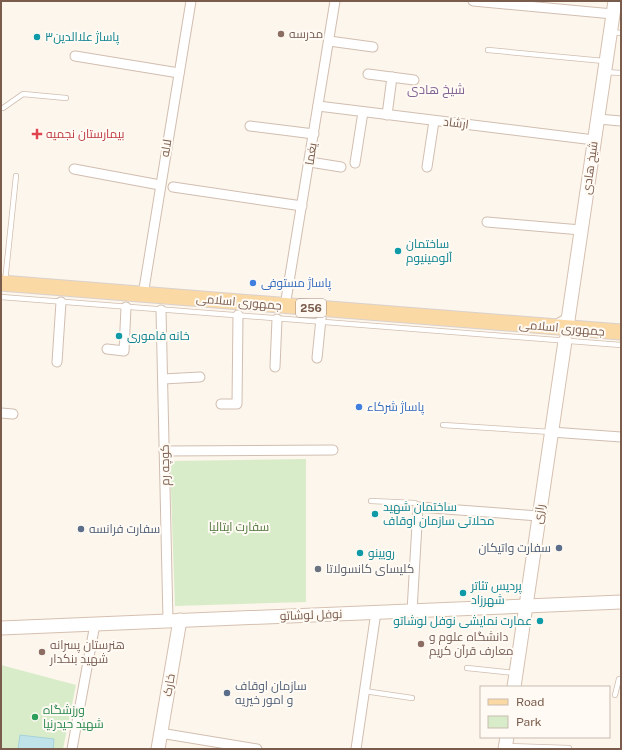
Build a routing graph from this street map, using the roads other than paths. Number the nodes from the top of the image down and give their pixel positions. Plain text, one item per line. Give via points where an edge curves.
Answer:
1 (191, 1) edge
2 (335, 1) edge
3 (473, 1) edge
4 (489, 2) edge
5 (614, 7) edge
6 (616, 32) edge
7 (329, 41) junction
8 (373, 47) dead end
9 (488, 50) dead end
10 (75, 56) dead end
11 (605, 66) junction
12 (179, 72) junction
13 (621, 73) edge
14 (368, 74) dead end
15 (392, 77) junction
16 (414, 80) dead end
17 (66, 98) dead end
18 (318, 106) junction
19 (1, 108) edge
20 (363, 112) junction
21 (386, 115) junction
22 (598, 119) junction
23 (434, 121) junction
24 (621, 121) edge
25 (250, 126) dead end
26 (314, 134) junction
27 (594, 140) junction
28 (310, 162) junction
29 (355, 163) dead end
30 (342, 166) dead end
31 (426, 167) dead end
32 (74, 169) dead end
33 (16, 176) dead end
34 (160, 185) junction
35 (173, 187) dead end
36 (302, 206) junction
37 (487, 222) dead end
38 (581, 230) junction
39 (2, 288) edge
40 (61, 295) junction
41 (143, 295) junction
42 (126, 300) junction
43 (161, 303) junction
44 (238, 309) junction
45 (280, 310) junction
46 (322, 315) junction
47 (562, 332) junction
48 (621, 332) edge
49 (621, 345) edge
50 (107, 349) dead end
51 (317, 358) dead end
52 (57, 362) dead end
53 (275, 367) dead end
54 (200, 377) dead end
55 (163, 379) junction
56 (221, 404) dead end
57 (1, 413) edge
58 (13, 414) dead end
59 (443, 425) dead end
60 (551, 432) junction
61 (621, 437) edge
62 (333, 450) dead end
63 (164, 451) junction
64 (371, 501) dead end
65 (418, 507) junction
66 (539, 516) junction
67 (621, 602) edge
68 (526, 606) junction
69 (412, 610) junction
70 (376, 612) junction
71 (174, 621) junction
72 (95, 624) junction
73 (1, 628) edge
74 (467, 668) dead end
75 (516, 673) junction
76 (621, 679) edge
77 (514, 686) edge
78 (364, 691) junction
79 (615, 695) dead end
80 (412, 698) dead end
81 (160, 733) junction
82 (505, 744) edge
83 (569, 748) dead end
84 (72, 749) edge
85 (158, 749) edge
86 (257, 749) edge
87 (356, 749) edge

1 - 12 street, لاله
2 - 7 street, یغما
3 - 4 street
4 - 5 street
5 - 6 street, شیخ هادی
6 - 11 street, شیخ هادی
7 - 8 street
7 - 18 street, یغما
9 - 11 lane
10 - 12 street
11 - 13 lane
11 - 22 street, شیخ هادی
12 - 34 street, لاله
14 - 15 street
15 - 16 street
15 - 21 street
17 - 19 lane via 24,94
18 - 20 street, ارشاد
18 - 26 street, یغما
20 - 21 street, ارشاد
20 - 29 street
21 - 23 street, ارشاد
22 - 24 street
22 - 27 street, شیخ هادی
23 - 27 street, ارشاد
23 - 31 street
25 - 26 street
26 - 28 street, یغما
27 - 38 street, شیخ هادی
28 - 30 street
28 - 36 street, یغما
32 - 34 street
33 - 39 lane
34 - 41 street, لاله
35 - 36 street
36 - 45 street, یغما
37 - 38 street
38 - 47 street, شیخ هادی via 568,320
39 - 40 main road, جمهوری اسلامی / 256
40 - 42 main road, جمهوری اسلامی / 256
40 - 52 street
41 - 42 main road, جمهوری اسلامی / 256
41 - 43 main road, جمهوری اسلامی / 256
42 - 43 lane
42 - 50 street via 124,351
43 - 44 main road, جمهوری اسلامی / 256
43 - 55 street, کوچه رم
44 - 45 main road, جمهوری اسلامی / 256
44 - 56 street via 237,404
45 - 46 main road, جمهوری اسلامی / 256
45 - 53 street, یغما
46 - 47 main road, جمهوری اسلامی / 256
46 - 51 street
47 - 48 main road, جمهوری اسلامی / 256
47 - 49 lane
47 - 60 street, رازی
54 - 55 street
55 - 63 street, کوچه رم
57 - 58 street
59 - 60 lane
60 - 61 street
60 - 66 street, رازی
62 - 63 street
63 - 71 street, کوچه رم
64 - 65 lane via 415,503
65 - 66 street
65 - 69 street
66 - 68 street, رازی
67 - 68 street, نوفل لوشاتو
68 - 69 street, نوفل لوشاتو
68 - 75 street, رازی
69 - 70 street, نوفل لوشاتو
70 - 71 street, نوفل لوشاتو
70 - 78 street
71 - 72 street, نوفل لوشاتو
71 - 81 street, خارک
72 - 73 street, نوفل لوشاتو
72 - 84 street
74 - 75 lane
75 - 77 street, رازی
76 - 79 lane
78 - 80 lane
78 - 87 street
81 - 85 street, خارک
81 - 86 street
82 - 83 lane

